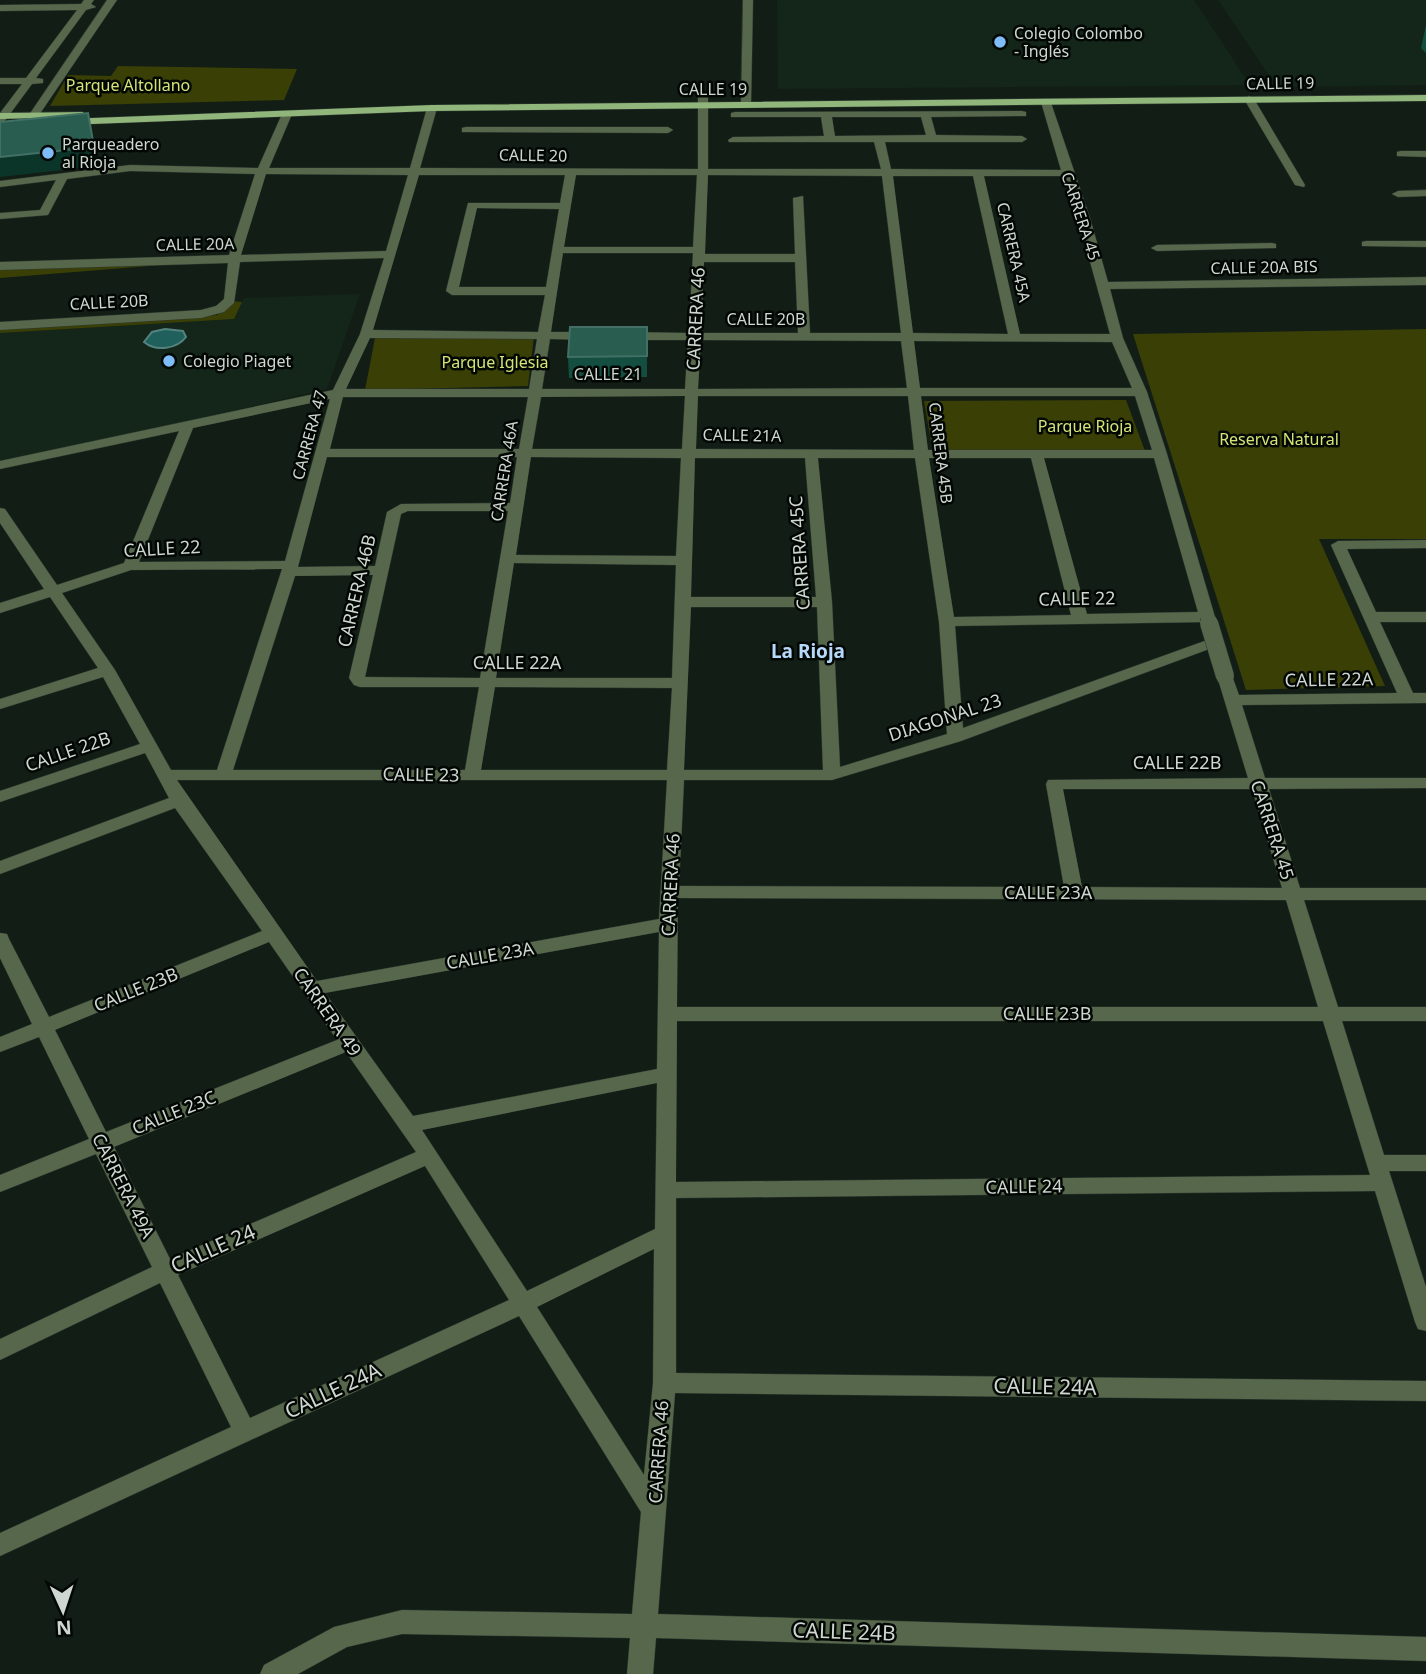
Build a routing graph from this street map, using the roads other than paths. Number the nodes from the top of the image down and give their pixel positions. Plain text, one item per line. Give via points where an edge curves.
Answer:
1 (748, 0) edge
2 (86, 4) edge
3 (109, 4) edge
4 (0, 8) edge
5 (0, 81) edge
6 (30, 81) junction
7 (56, 82) junction
8 (1426, 90) edge
9 (1426, 98) edge
10 (1249, 99) junction
11 (703, 100) junction
12 (746, 100) junction
13 (1046, 102) junction
14 (566, 106) junction
15 (432, 108) junction
16 (878, 109) junction
17 (287, 114) junction
18 (826, 114) junction
19 (925, 114) junction
20 (1022, 114) dead end
21 (735, 115) dead end
22 (1, 120) edge
23 (33, 120) junction
24 (466, 130) dead end
25 (562, 130) junction
26 (668, 130) dead end
27 (932, 138) junction
28 (733, 139) dead end
29 (830, 139) junction
30 (879, 139) junction
31 (1022, 139) dead end
32 (1401, 154) dead end
33 (1426, 154) edge
34 (414, 170) junction
35 (261, 171) junction
36 (571, 172) junction
37 (703, 173) junction
38 (1067, 173) junction
39 (887, 174) junction
40 (978, 174) junction
41 (63, 177) junction
42 (0, 184) edge
43 (1300, 186) dead end
44 (1426, 193) edge
45 (1398, 194) dead end
46 (799, 198) dead end
47 (565, 206) junction
48 (0, 216) edge
49 (1366, 244) dead end
50 (1426, 244) edge
51 (1272, 246) dead end
52 (1157, 248) dead end
53 (558, 250) junction
54 (391, 254) junction
55 (700, 254) junction
56 (801, 258) junction
57 (233, 260) junction
58 (0, 265) edge
59 (1426, 281) edge
60 (1102, 286) junction
61 (551, 291) junction
62 (0, 326) edge
63 (366, 334) junction
64 (1116, 334) junction
65 (543, 336) junction
66 (697, 337) junction
67 (804, 337) junction
68 (909, 338) junction
69 (1015, 338) junction
70 (534, 391) junction
71 (693, 391) junction
72 (916, 391) junction
73 (1140, 392) junction
74 (338, 393) junction
75 (187, 427) junction
76 (525, 452) junction
77 (689, 452) junction
78 (323, 453) junction
79 (811, 453) junction
80 (1160, 454) junction
81 (922, 456) junction
82 (1037, 456) junction
83 (0, 465) edge
84 (516, 507) junction
85 (0, 512) edge
86 (1426, 544) edge
87 (508, 559) junction
88 (683, 561) junction
89 (130, 566) junction
90 (290, 568) junction
91 (381, 570) junction
92 (53, 592) junction
93 (684, 602) junction
94 (824, 603) junction
95 (0, 608) edge
96 (1207, 616) junction
97 (1370, 617) junction
98 (1426, 617) edge
99 (1080, 618) junction
100 (947, 622) junction
101 (1214, 642) dead end
102 (107, 670) junction
103 (357, 678) joint
104 (487, 682) junction
105 (680, 683) junction
106 (1407, 698) junction
107 (1426, 698) edge
108 (1232, 700) junction
109 (0, 704) edge
110 (955, 737) junction
111 (150, 747) junction
112 (225, 773) junction
113 (165, 775) junction
114 (832, 775) junction
115 (472, 776) junction
116 (676, 776) junction
117 (1426, 783) edge
118 (1257, 784) junction
119 (0, 797) edge
120 (179, 800) junction
121 (0, 868) edge
122 (670, 892) junction
123 (1074, 894) junction
124 (1426, 894) edge
125 (1292, 895) junction
126 (668, 924) junction
127 (272, 934) junction
128 (0, 939) edge
129 (311, 989) junction
130 (667, 1014) junction
131 (1329, 1014) junction
132 (1426, 1014) edge
133 (44, 1028) junction
134 (349, 1043) junction
135 (0, 1045) edge
136 (667, 1074) junction
137 (408, 1125) junction
138 (101, 1143) junction
139 (429, 1155) junction
140 (1426, 1163) edge
141 (1379, 1173) junction
142 (0, 1184) edge
143 (666, 1190) junction
144 (665, 1234) junction
145 (165, 1271) junction
146 (522, 1304) junction
147 (1426, 1322) edge
148 (0, 1350) edge
149 (664, 1383) junction
150 (1426, 1391) edge
151 (245, 1432) junction
152 (654, 1511) junction
153 (0, 1545) edge
154 (642, 1626) junction
155 (1426, 1649) edge
156 (273, 1674) edge
157 (640, 1674) edge

1 - 12 street
2 - 3 street
2 - 4 street
2 - 6 street
3 - 7 street
5 - 6 street
6 - 7 street
6 - 22 street
7 - 23 street
8 - 12 main road, CALLE 19
9 - 10 main road, CALLE 19
10 - 13 main road, CALLE 19
10 - 43 street
11 - 12 main road, CALLE 19
11 - 14 main road, CALLE 19
11 - 23 main road, CALLE 19 via 432,100
11 - 37 street, CARRERA 46
12 - 16 main road, CALLE 19
13 - 16 main road, CALLE 19
13 - 38 street, CARRERA 45
14 - 15 main road, CALLE 19
14 - 25 street
15 - 17 main road, CALLE 19
15 - 34 street, CARRERA 47
16 - 18 street
16 - 19 street
17 - 23 main road, CALLE 19
17 - 35 street
18 - 21 street
18 - 29 street
19 - 20 street
19 - 27 street
22 - 23 main road, CALLE 19
24 - 25 street
25 - 26 street
27 - 30 street
27 - 31 street
28 - 29 street
29 - 30 street
30 - 39 street, CARRERA 45B
32 - 33 street
34 - 35 street, CALLE 20
34 - 36 street, CALLE 20
34 - 54 street, CARRERA 47
35 - 41 street, CALLE 20 via 130,167
35 - 57 street
36 - 37 street, CALLE 20
36 - 47 street, CARRERA 46A
37 - 39 street, CALLE 20
37 - 55 street, CARRERA 46
38 - 40 street, CALLE 20
38 - 60 street, CARRERA 45
39 - 40 street, CALLE 20
39 - 68 street, CARRERA 45B
40 - 69 street, CARRERA 45A
41 - 42 street, CALLE 20
41 - 48 street via 44,213
44 - 45 street
46 - 56 street
47 - 53 street, CARRERA 46A
47 - 61 street via 472,205 452,291
49 - 50 street
51 - 52 street
53 - 55 street
53 - 61 street, CARRERA 46A
54 - 57 street, CALLE 20A
54 - 63 street, CARRERA 47
55 - 56 street
55 - 66 street, CARRERA 46
56 - 67 street
57 - 58 street, CALLE 20A
57 - 62 street, CALLE 20B via 230,300 220,309 201,314
59 - 60 street, CALLE 20A BIS
60 - 64 street, CARRERA 45
61 - 65 street, CARRERA 46A
63 - 65 street, CALLE 20B
63 - 74 street, CARRERA 47
64 - 69 street, CALLE 20B
64 - 73 street, CARRERA 45
65 - 66 street, CALLE 20B
65 - 70 street, CARRERA 46A
66 - 67 street, CALLE 20B
66 - 71 street, CARRERA 46
67 - 68 street, CALLE 20B
68 - 69 street, CALLE 20B
68 - 72 street, CARRERA 45B
70 - 71 street, CALLE 21
70 - 74 street, CALLE 21
70 - 76 street, CARRERA 46A
71 - 72 street, CALLE 21
71 - 77 street, CARRERA 46
72 - 73 street, CALLE 21
72 - 81 street, CARRERA 45B
73 - 80 street, CARRERA 45
74 - 75 street, CALLE 21
74 - 78 street, CARRERA 47
75 - 83 street, CALLE 21
75 - 89 street
76 - 77 street, CALLE 21A
76 - 78 street, CALLE 21A
76 - 84 street, CARRERA 46A
77 - 79 street, CALLE 21A
77 - 88 street, CARRERA 46
78 - 90 street, CARRERA 47
79 - 81 street, CALLE 21A
79 - 94 street, CARRERA 45C
80 - 82 street, CALLE 21A
80 - 96 street, CARRERA 45
81 - 82 street, CALLE 21A
81 - 100 street, CARRERA 45B
82 - 99 street
84 - 87 street, CARRERA 46A
84 - 91 street, CARRERA 46B via 406,507 394,512
85 - 92 street, CARRERA 49
86 - 97 street via 1338,545
87 - 88 street
87 - 104 street, CARRERA 46A
88 - 93 street, CARRERA 46
89 - 90 street, CALLE 22
89 - 92 street, CALLE 22
90 - 91 street, CALLE 22
90 - 112 street, CARRERA 47
91 - 103 street, CARRERA 46B
92 - 95 street, CALLE 22
92 - 102 street, CARRERA 49
93 - 94 street
93 - 105 street, CARRERA 46
94 - 114 street, CARRERA 45C
96 - 99 street, CALLE 22
96 - 108 street, CARRERA 45, bridge
97 - 98 street
97 - 106 street
99 - 100 street, CALLE 22
100 - 110 street, CARRERA 45B
101 - 110 street, DIAGONAL 23
102 - 109 street
102 - 111 street, CARRERA 49
103 - 104 street, CALLE 22A via 370,684
104 - 105 street, CALLE 22A
104 - 115 street, CARRERA 46A
105 - 116 street, CARRERA 46
106 - 107 street, CALLE 22A
106 - 108 street, CALLE 22A
108 - 118 street, CARRERA 45
110 - 114 street, DIAGONAL 23
111 - 113 street, CARRERA 49
111 - 119 street, CALLE 22B
112 - 113 street, CALLE 23
112 - 115 street, CALLE 23
113 - 120 street, CARRERA 49
114 - 116 street, DIAGONAL 23
115 - 116 street, CALLE 23
116 - 122 street, CARRERA 46
117 - 118 street, CALLE 22B
118 - 123 street, CALLE 22B via 1055,784
118 - 125 street, CARRERA 45
120 - 121 street
120 - 127 street, CARRERA 49
122 - 123 street, CALLE 23A
122 - 126 street, CARRERA 46
123 - 125 street, CALLE 23A
124 - 125 street, CALLE 23A
125 - 131 street, CARRERA 45
126 - 129 street, CALLE 23A
126 - 130 street, CARRERA 46
127 - 129 street, CARRERA 49
127 - 133 street, CALLE 23B
128 - 133 street, CARRERA 49A
129 - 134 street, CARRERA 49
130 - 131 street, CALLE 23B
130 - 136 street, CARRERA 46
131 - 132 street, CALLE 23B
131 - 141 street, CARRERA 45
133 - 135 street, CALLE 23B
133 - 138 street, CARRERA 49A
134 - 137 street, CARRERA 49
134 - 138 street, CALLE 23C
136 - 137 street
136 - 143 street, CARRERA 46
137 - 139 street, CARRERA 49
138 - 142 street, CALLE 23C
138 - 145 street, CARRERA 49A
139 - 145 street, CALLE 24
139 - 146 street, CARRERA 49
140 - 141 street, CALLE 24
141 - 143 street, CALLE 24
141 - 147 street, CARRERA 45
143 - 144 street, CARRERA 46
144 - 146 street, CALLE 24A
144 - 149 street, CARRERA 46
145 - 148 street, CALLE 24
145 - 151 street, CARRERA 49A
146 - 151 street, CALLE 24A
146 - 152 street, CARRERA 49
149 - 150 street, CALLE 24A
149 - 152 street, CARRERA 46
151 - 153 street, CALLE 24A
152 - 154 street, CARRERA 46
154 - 155 street, CALLE 24B
154 - 156 street, CALLE 24B via 401,1622 343,1636
154 - 157 street, CARRERA 46

